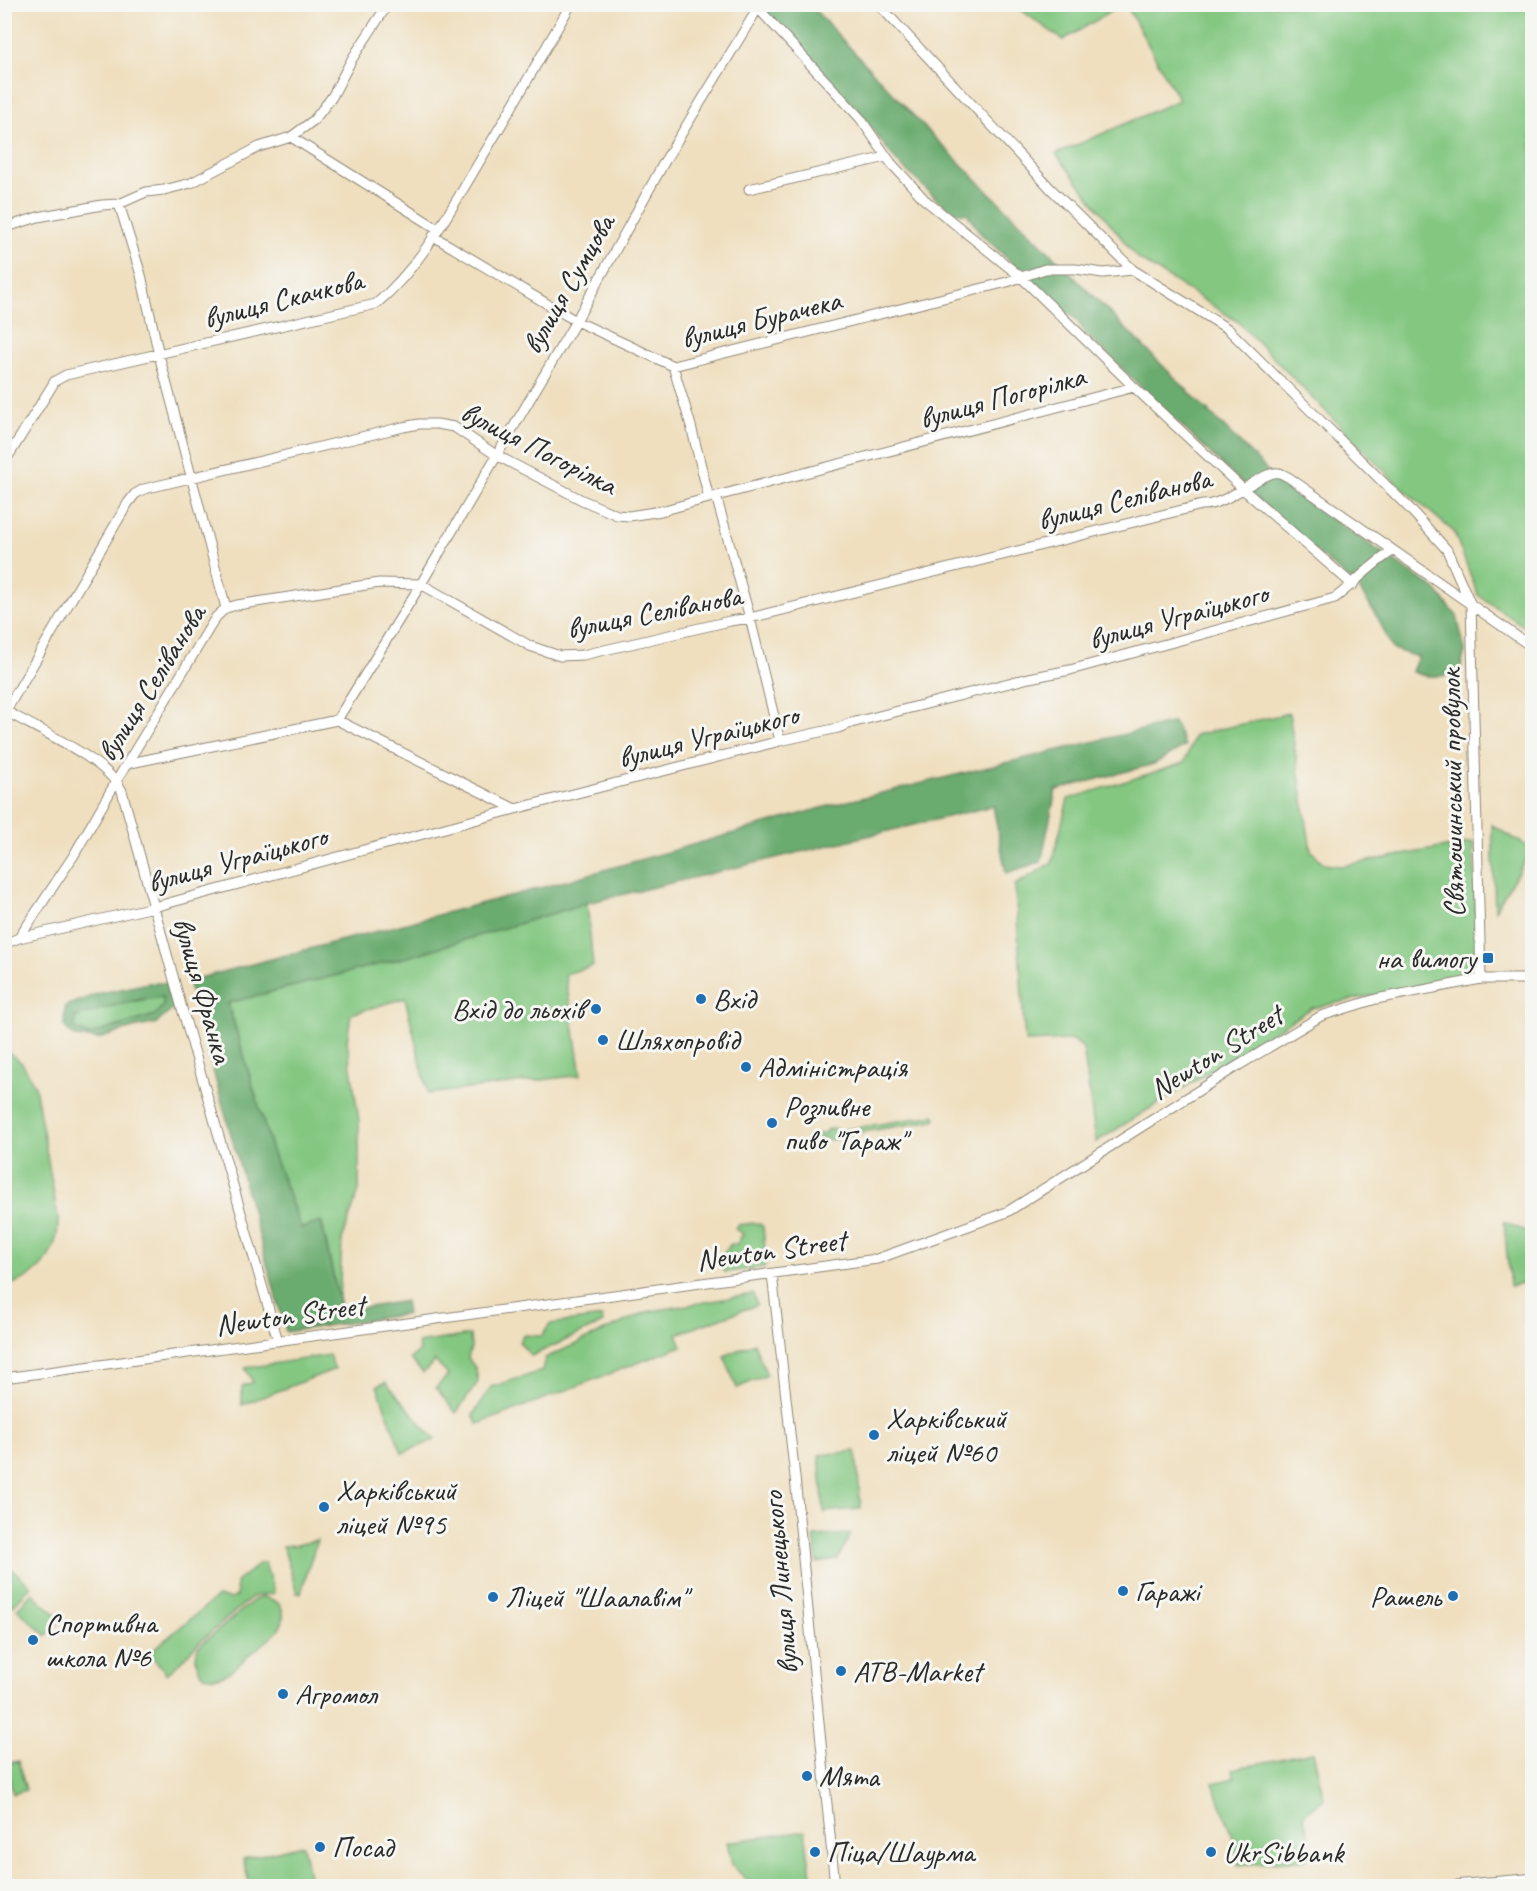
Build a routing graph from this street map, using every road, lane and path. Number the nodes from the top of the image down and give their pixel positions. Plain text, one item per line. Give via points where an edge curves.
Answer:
1 (388, 4) edge
2 (571, 4) edge
3 (879, 4) edge
4 (756, 6) edge
5 (291, 137) junction
6 (886, 157) junction
7 (749, 189) dead end
8 (119, 204) junction
9 (4, 226) edge
10 (436, 233) junction
11 (1133, 270) junction
12 (1021, 277) junction
13 (576, 321) junction
14 (159, 355) junction
15 (673, 366) junction
16 (1134, 387) junction
17 (496, 455) junction
18 (4, 464) edge
19 (190, 476) junction
20 (1244, 490) junction
21 (712, 497) junction
22 (1392, 550) junction
23 (421, 584) junction
24 (1353, 585) junction
25 (1471, 605) junction
26 (226, 608) junction
27 (750, 618) junction
28 (1533, 648) edge
29 (5, 712) edge
30 (337, 720) junction
31 (780, 741) junction
32 (126, 765) junction
33 (117, 780) junction
34 (515, 809) junction
35 (154, 907) junction
36 (19, 938) junction
37 (4, 944) edge
38 (1481, 979) junction
39 (1533, 979) edge
40 (772, 1274) junction
41 (278, 1341) junction
42 (4, 1378) edge
43 (1533, 1880) edge
44 (835, 1887) edge
45 (1459, 1887) edge

1 - 5 street via 332,98 314,120
2 - 10 street, вулиця Скачкова
3 - 11 street
4 - 6 street via 860,118
4 - 13 street, вулиця Сумцова
5 - 8 street via 259,147 191,183 146,192
5 - 10 street, вулиця Бурачека
6 - 7 street
6 - 12 street via 925,200
8 - 9 street
8 - 14 street via 141,275
10 - 13 street, вулиця Бурачека
10 - 14 street, вулиця Скачкова via 392,290 376,304
11 - 12 street, вулиця Бурачека via 1104,273 1045,269
11 - 25 street via 1228,329 1410,509 1447,550
12 - 15 street, вулиця Бурачека
12 - 16 street
13 - 15 street, вулиця Бурачека
13 - 17 street, вулиця Сумцова
14 - 18 street, вулиця Скачкова via 66,375 55,381
14 - 19 street
15 - 21 street
16 - 20 street
16 - 21 street, вулиця Погорілка
17 - 19 street, вулиця Погорілка via 454,427 419,424
17 - 21 street, вулиця Погорілка via 617,515 661,511
17 - 23 street, вулиця Сумцова
19 - 26 street
19 - 29 street, вулиця Погорілка via 135,494
20 - 22 street, вулиця Селіванова via 1278,472
20 - 24 street
20 - 27 street, вулиця Селіванова via 1211,506 1202,505
21 - 27 street
22 - 24 street, вулиця Уграїцького
22 - 25 street
23 - 26 street, вулиця Селіванова via 379,583
23 - 27 street, вулиця Селіванова via 530,646 560,656 583,655
23 - 30 street, вулиця Сумцова
24 - 31 street, вулиця Уграїцького via 1324,601 1070,670
25 - 28 street
25 - 38 street, Святошинський провулок
26 - 32 street, вулиця Селіванова via 216,617
27 - 31 street
29 - 33 street via 74,749
30 - 32 street
30 - 34 street
31 - 34 street, вулиця Уграїцького
32 - 33 street, вулиця Селіванова
33 - 35 street, вулиця Франка
33 - 36 street, вулиця Селіванова
34 - 35 street, вулиця Уграїцького
35 - 36 street, вулиця Уграїцького
35 - 41 street, вулиця Франка
36 - 37 street
38 - 39 street, Newton Street
38 - 40 street, Newton Street via 1376,999 1321,1016 1007,1212 877,1259
40 - 41 street, Newton Street
40 - 44 street, вулиця Линецького
41 - 42 street, Newton Street
43 - 45 main road

